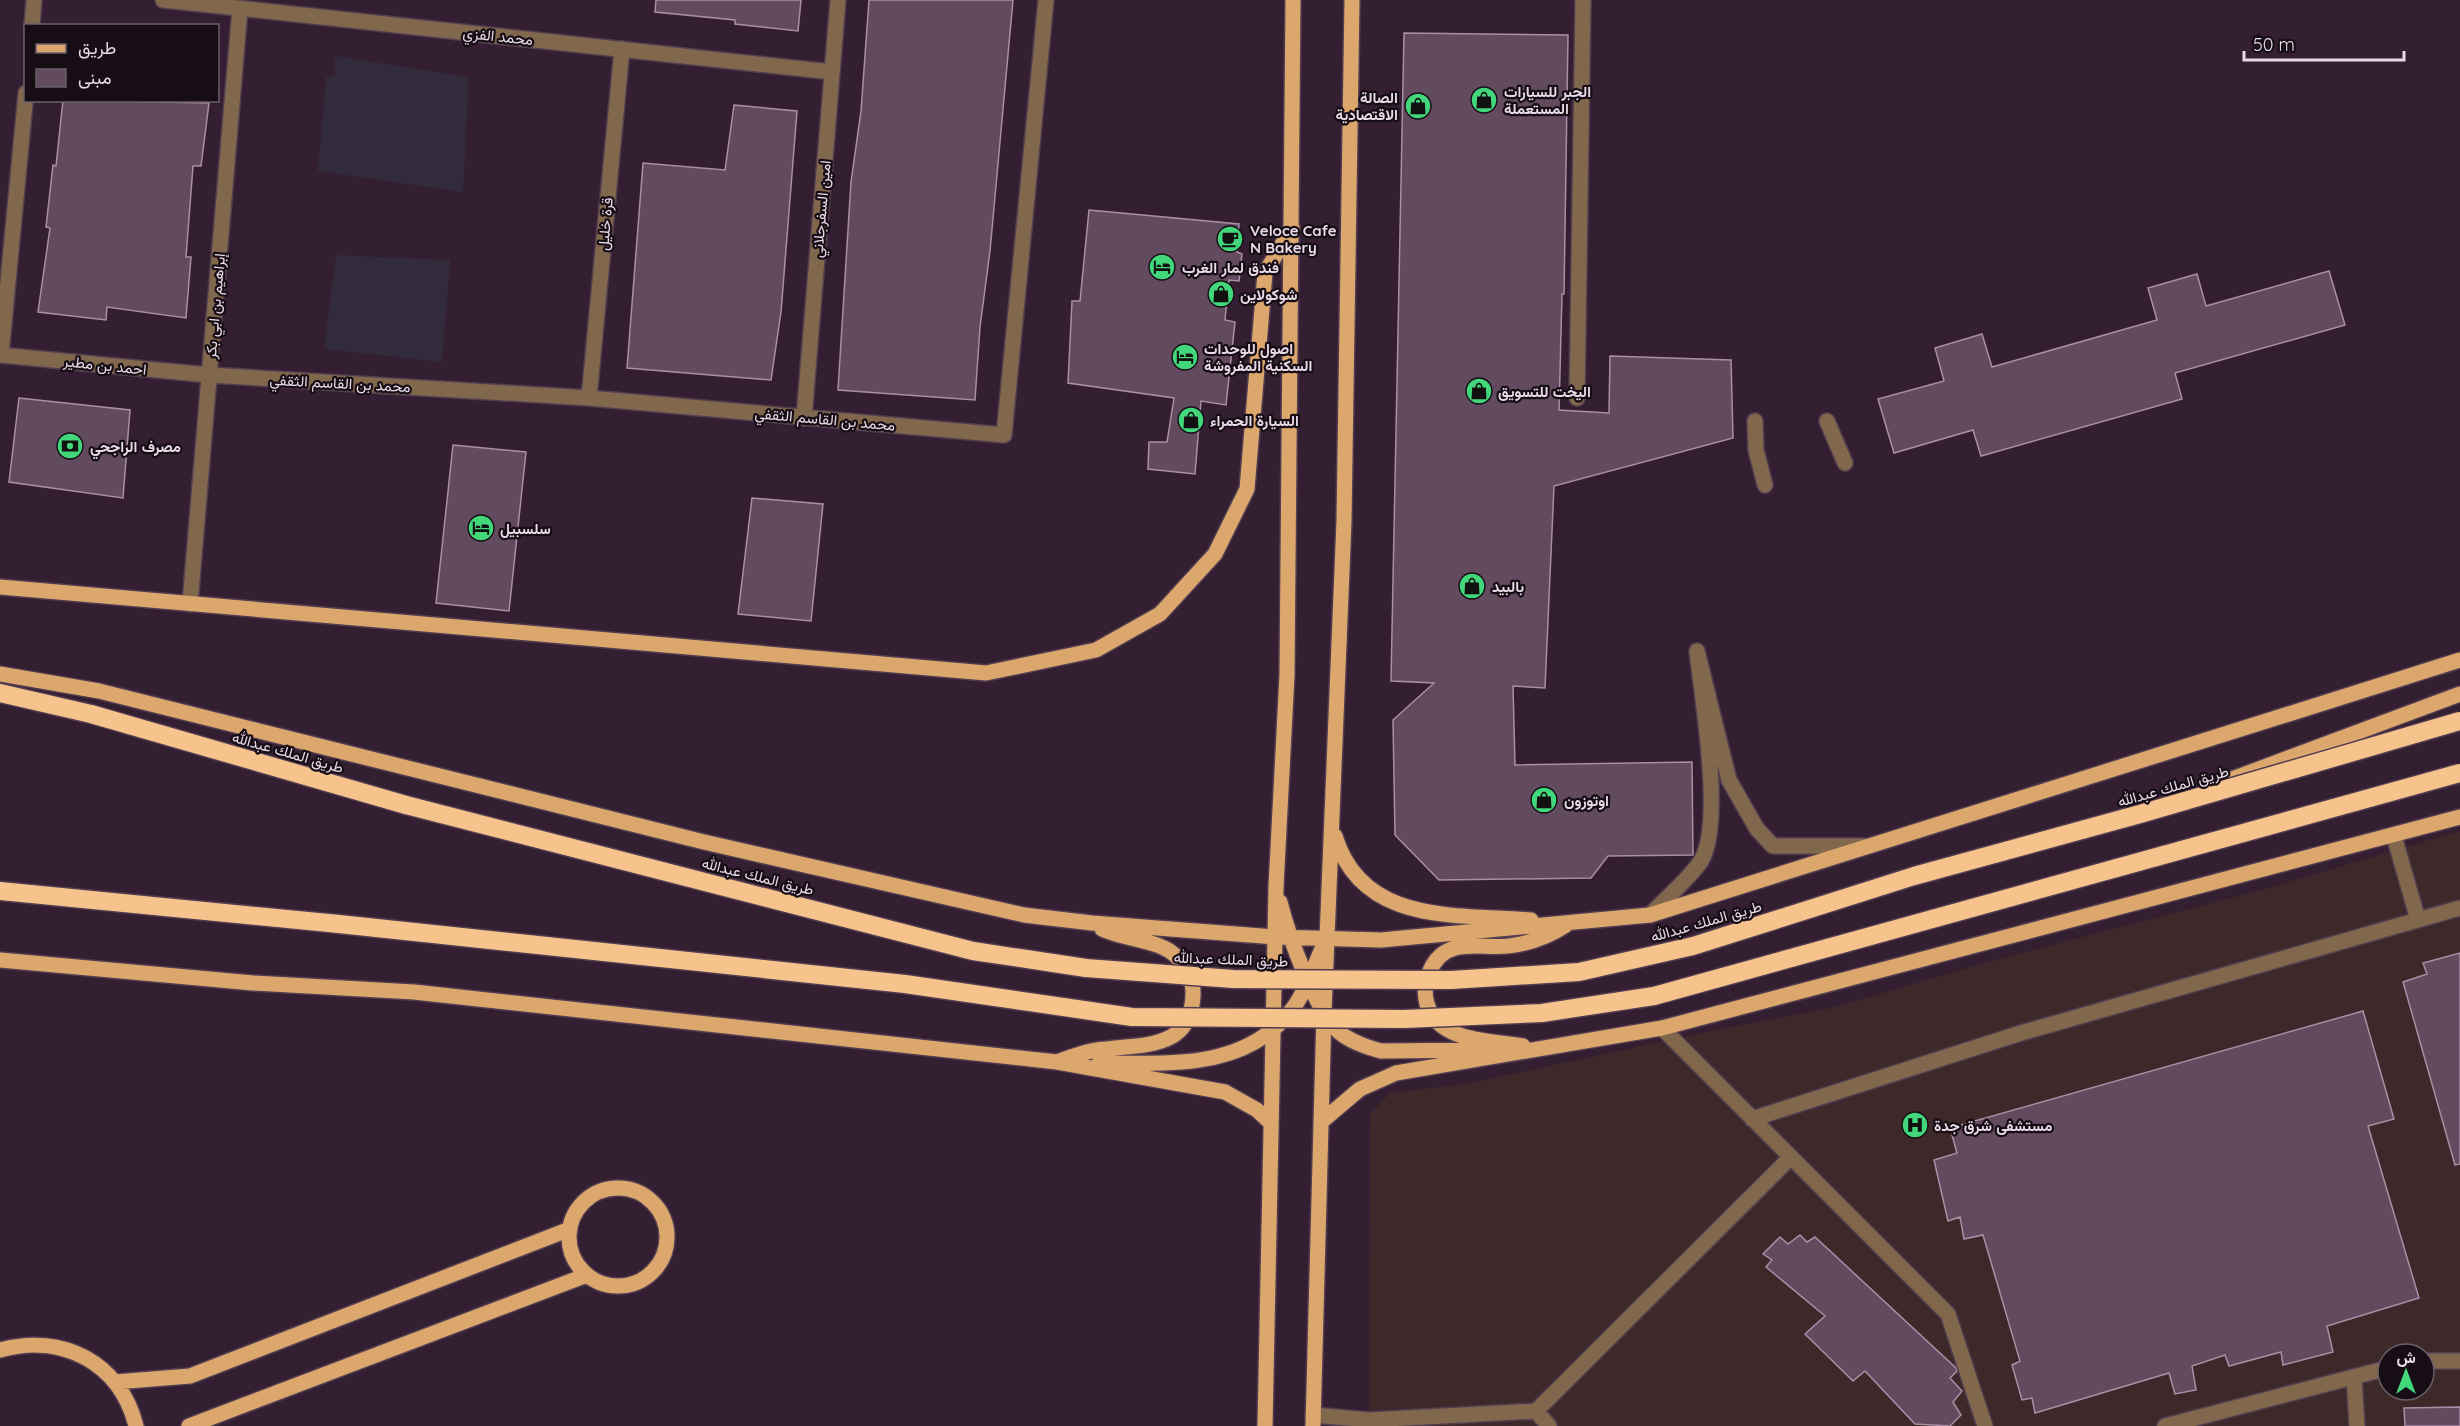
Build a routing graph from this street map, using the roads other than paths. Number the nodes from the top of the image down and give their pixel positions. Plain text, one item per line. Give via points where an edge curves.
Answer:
1 (34, 0) edge
2 (164, 0) edge
3 (837, 0) edge
4 (1047, 0) edge
5 (1293, 0) edge
6 (1352, 0) edge
7 (1582, 0) edge
8 (240, 8) junction
9 (32, 24) edge
10 (622, 49) junction
11 (832, 72) junction
12 (25, 102) edge
13 (1292, 228) junction
14 (1, 355) edge
15 (209, 375) junction
16 (589, 398) junction
17 (1577, 398) dead end
18 (804, 418) junction
19 (1755, 421) dead end
20 (1827, 421) dead end
21 (1845, 464) dead end
22 (1765, 485) dead end
23 (0, 587) edge
24 (190, 604) junction
25 (2460, 660) edge
26 (0, 674) edge
27 (0, 693) edge
28 (2460, 694) edge
29 (2460, 721) edge
30 (2460, 773) edge
31 (2140, 814) junction
32 (2460, 817) edge
33 (1332, 829) junction
34 (2394, 836) junction
35 (1864, 846) junction
36 (1276, 887) junction
37 (0, 891) edge
38 (2460, 908) edge
39 (1650, 915) junction
40 (2418, 920) junction
41 (1092, 923) junction
42 (1570, 923) junction
43 (1275, 937) junction
44 (1292, 938) junction
45 (1328, 938) junction
46 (0, 960) edge
47 (1308, 979) junction
48 (1324, 1012) junction
49 (1662, 1028) junction
50 (1273, 1030) junction
51 (1538, 1048) junction
52 (1057, 1062) junction
53 (1752, 1119) junction
54 (1321, 1122) junction
55 (1271, 1123) junction
56 (1791, 1156) junction
57 (570, 1229) junction
58 (587, 1275) junction
59 (0, 1350) edge
60 (2436, 1361) edge
61 (2460, 1361) edge
62 (2376, 1371) edge
63 (2354, 1377) junction
64 (115, 1382) junction
65 (1536, 1412) junction
66 (1313, 1420) edge
67 (136, 1426) edge
68 (189, 1426) edge
69 (1265, 1426) edge
70 (1549, 1426) edge
71 (1985, 1426) edge
72 (2165, 1426) edge
73 (2357, 1426) edge

1 - 9 street
2 - 8 street, محمد الفزي
3 - 11 street, امين السفرجلاني
4 - 18 street, محمد بن القاسم الثقفي via 1004,435
5 - 13 main road
6 - 33 main road via 1344,521
7 - 17 street
8 - 10 street, محمد الفزي
8 - 15 street, إبراهيم بن ابي بكر
10 - 11 street, محمد الفزي
10 - 16 street, قرة خليل
11 - 18 street, امين السفرجلاني
12 - 14 street
13 - 24 main road via 1265,273 1247,489 1215,554 1160,614 1096,650 986,673
13 - 36 main road via 1287,675
14 - 15 street, احمد بن مطير
15 - 16 street, محمد بن القاسم الثقفي
15 - 24 street, إبراهيم بن ابي بكر
16 - 18 street, محمد بن القاسم الثقفي
19 - 22 street via 1756,450
20 - 21 street
23 - 24 main road
25 - 35 main road
26 - 41 main road via 99,691 961,902
27 - 31 highway, طريق الملك عبدالله, bridge via 91,714 406,804 974,951 1086,968 1244,979 1451,980 1579,972 1693,946 1914,876
28 - 31 main road
29 - 31 highway, طريق الملك عبدالله, bridge
30 - 37 highway, bridge via 1654,996 1542,1013 1404,1019 1132,1017 905,984
32 - 34 main road
33 - 42 main road via 1354,874 1391,903 1417,911
33 - 45 main road
34 - 40 street
34 - 49 main road
35 - 39 main road
35 - 39 street via 1773,846 1757,829 1729,780 1697,651 1711,785 1709,842 1700,861
36 - 43 main road
36 - 44 main road
38 - 40 street
39 - 42 main road
40 - 53 street via 2021,1033
41 - 43 main road
41 - 52 main road via 1170,951 1186,968 1192,1002 1183,1025 1165,1041 1103,1049
42 - 45 main road via 1380,940
42 - 51 main road via 1528,943 1455,948 1437,960 1426,979 1429,1010 1448,1031
43 - 44 main road
43 - 50 main road
44 - 45 main road
44 - 47 main road
45 - 47 main road
45 - 48 main road
46 - 52 main road via 253,983 414,992
47 - 48 main road
47 - 50 main road via 1295,1006
48 - 51 main road via 1352,1041 1381,1051
48 - 54 main road
49 - 51 main road
49 - 53 street
50 - 52 main road via 1241,1050 1205,1061
50 - 55 main road
51 - 54 main road via 1396,1073 1360,1089
52 - 55 main road via 1225,1092
53 - 56 street
54 - 66 main road
55 - 69 main road
56 - 65 street
56 - 71 street via 1948,1314
57 - 58 main road via 572,1254
57 - 58 main road via 573,1217 589,1197 613,1188 638,1192 653,1203 664,1219 665,1250 647,1276 623,1285 610,1285
57 - 64 main road via 190,1376
58 - 68 main road
59 - 64 main road via 35,1344 71,1350
60 - 61 street
62 - 63 street
63 - 72 street
63 - 73 street
64 - 67 main road
65 - 66 street
65 - 70 street

